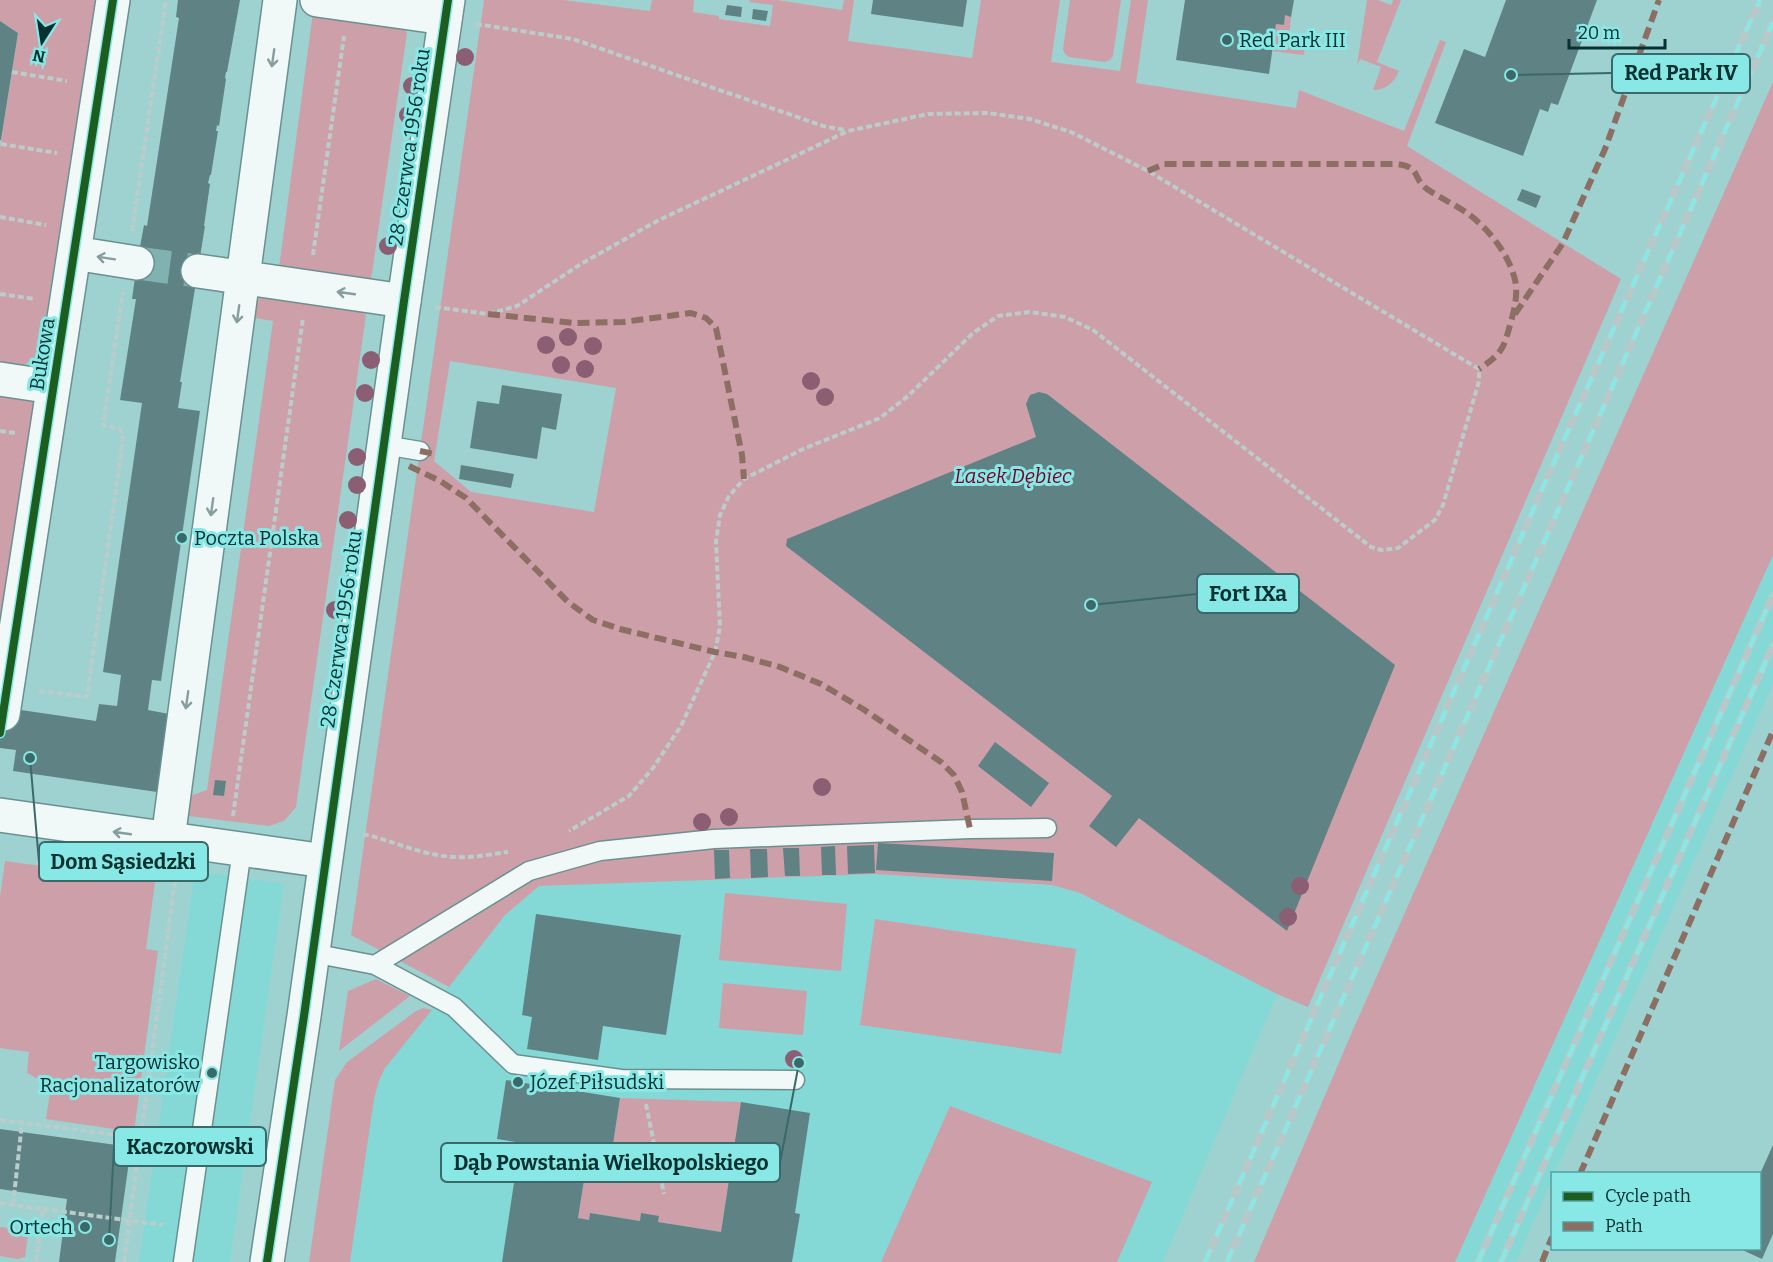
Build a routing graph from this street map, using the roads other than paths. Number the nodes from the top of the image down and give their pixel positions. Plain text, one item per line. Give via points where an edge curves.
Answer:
1 (113, 0) edge
2 (280, 0) edge
3 (317, 0) edge
4 (454, 14) edge
5 (74, 253) junction
6 (132, 262) tunnel mouth
7 (198, 271) tunnel mouth
8 (243, 278) junction
9 (419, 304) junction
10 (0, 379) edge
11 (53, 387) junction
12 (384, 445) junction
13 (420, 451) dead end
14 (6, 658) edge
15 (5, 703) road end
16 (0, 815) edge
17 (1047, 828) dead end
18 (236, 849) junction
19 (173, 853) junction
20 (325, 861) junction
21 (312, 953) junction
22 (375, 965) junction
23 (795, 1080) dead end
24 (183, 1262) edge
25 (267, 1262) edge

1 - 5 street, Bukowa
2 -> 8 street
3 - 4 street
4 - 9 street, 28 Czerwca 1956 roku
6 -> 5 street
5 - 11 street, Bukowa
7 - 8 street
9 -> 8 street
8 -> 19 street
9 - 12 street, 28 Czerwca 1956 roku
10 - 11 street
11 - 14 street, Bukowa
12 - 13 lane
12 - 20 street, 28 Czerwca 1956 roku
14 - 15 street, Bukowa
19 -> 16 street
17 - 22 lane via 714,839 600,851 529,871
18 - 19 street
18 - 20 street
18 - 24 lane
20 - 21 street, 28 Czerwca 1956 roku
21 - 22 lane
21 - 25 street, 28 Czerwca 1956 roku
22 - 23 lane via 454,1007 513,1064 621,1079

